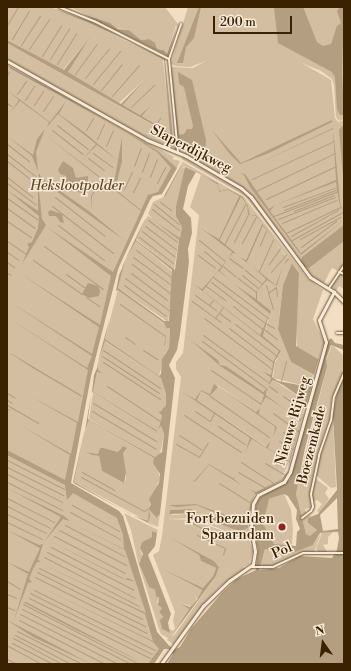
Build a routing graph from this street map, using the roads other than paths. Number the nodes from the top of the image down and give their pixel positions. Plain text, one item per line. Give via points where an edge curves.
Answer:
1 (59, 7) edge
2 (181, 24) dead end
3 (169, 59) junction
4 (7, 61) edge
5 (178, 153) junction
6 (344, 266) edge
7 (339, 272) junction
8 (344, 274) edge
9 (329, 288) junction
10 (334, 292) junction
11 (344, 302) edge
12 (337, 332) dead end
13 (344, 332) edge
14 (344, 373) edge
15 (302, 518) dead end
16 (344, 553) edge
17 (252, 566) junction
18 (161, 664) edge

1 - 3 street
2 - 3 street
3 - 5 street
4 - 5 street, Slaperdijkweg via 147,140
5 - 9 street, Slaperdijkweg via 245,191 310,277
6 - 7 street
7 - 8 street
7 - 9 street
9 - 10 street, Slaperdijkweg
10 - 11 street, Slaperdijkweg
10 - 17 street, Nieuwe Rijweg via 319,320 326,342 290,472 284,482 258,495 253,504 251,528 255,551
12 - 13 street
14 - 15 street, Boezemkade via 334,397 331,421 320,449 311,494 313,506 311,512
16 - 17 street, Pol via 303,553 273,567
17 - 18 street via 229,581 212,597

